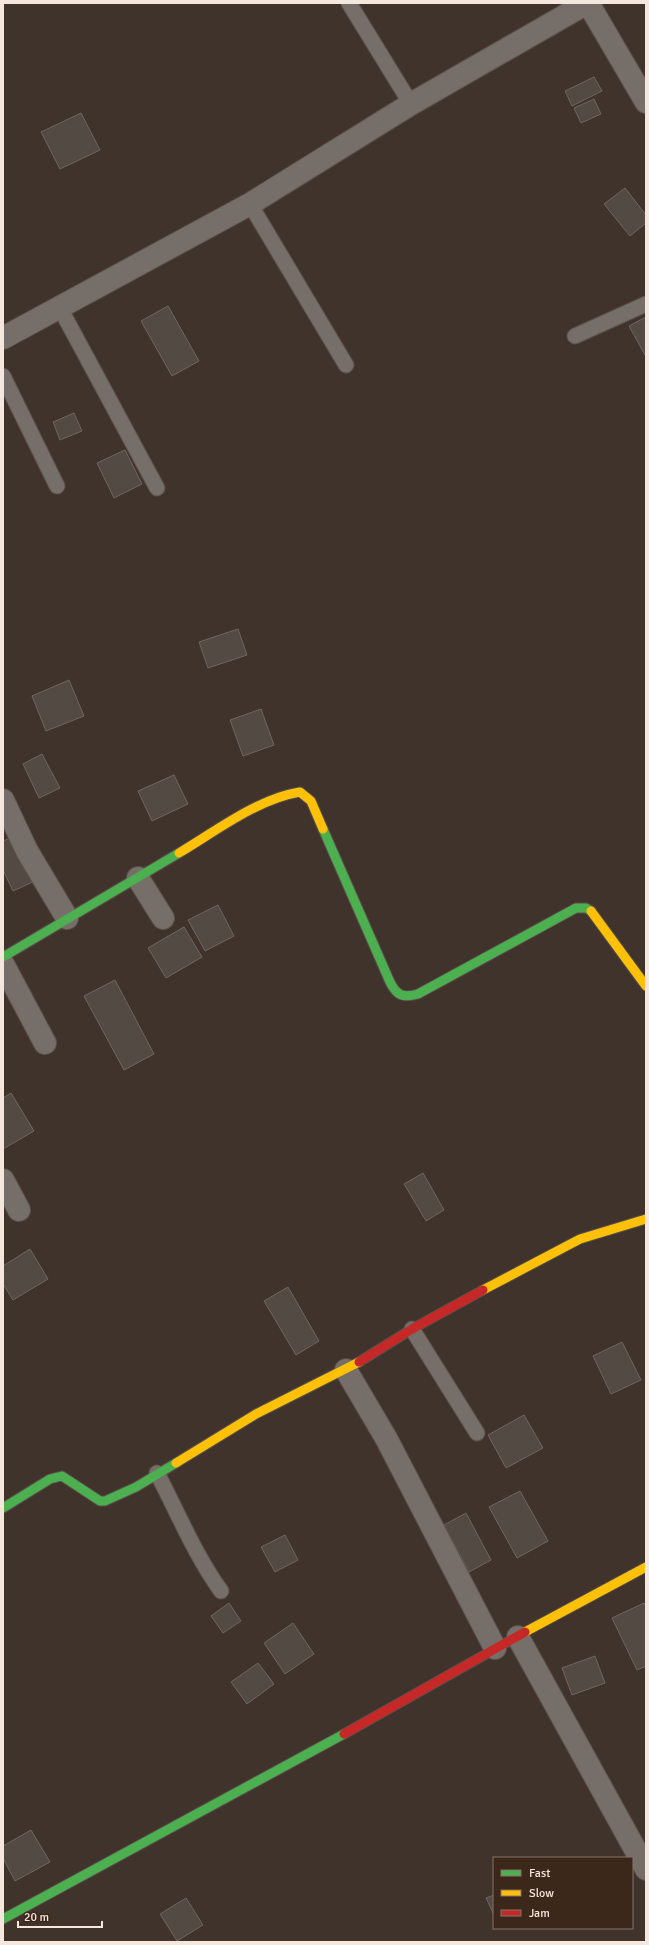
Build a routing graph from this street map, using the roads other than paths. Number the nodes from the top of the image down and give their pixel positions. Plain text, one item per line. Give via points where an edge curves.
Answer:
1 (349, 3) edge
2 (588, 3) edge
3 (646, 102) edge
4 (411, 104) junction
5 (250, 204) junction
6 (646, 304) edge
7 (60, 308) junction
8 (574, 336) dead end
9 (3, 338) edge
10 (346, 365) dead end
11 (3, 376) edge
12 (57, 486) dead end
13 (156, 488) dead end
14 (3, 800) edge
15 (138, 878) junction
16 (67, 918) junction
17 (163, 918) dead end
18 (3, 957) edge
19 (3, 964) edge
20 (646, 986) edge
21 (45, 1043) dead end
22 (3, 1180) edge
23 (19, 1210) dead end
24 (646, 1219) edge
25 (412, 1329) junction
26 (346, 1370) junction
27 (477, 1433) dead end
28 (158, 1473) junction
29 (3, 1508) edge
30 (646, 1567) edge
31 (221, 1591) dead end
32 (518, 1637) junction
33 (495, 1648) junction
34 (646, 1869) edge
35 (3, 1919) edge

1 - 4 lane
2 - 3 street
2 - 4 street
4 - 5 street
5 - 7 street
5 - 10 lane
6 - 8 lane
7 - 9 street
7 - 13 lane
11 - 12 lane
14 - 16 street via 27,850
15 - 16 street
15 - 17 street
15 - 20 street via 268,800 300,792 311,801 384,970 399,995 405,997 418,994 576,908 586,908 593,912
16 - 18 street
19 - 21 street
22 - 23 street
24 - 25 street via 580,1239
25 - 26 street
25 - 27 lane
26 - 28 street via 304,1388 256,1414
26 - 33 street via 389,1444
28 - 29 street via 136,1488 105,1501 100,1501 62,1476 50,1479
28 - 31 lane via 202,1564
30 - 32 street
32 - 33 street
32 - 34 street
33 - 35 street via 291,1764

